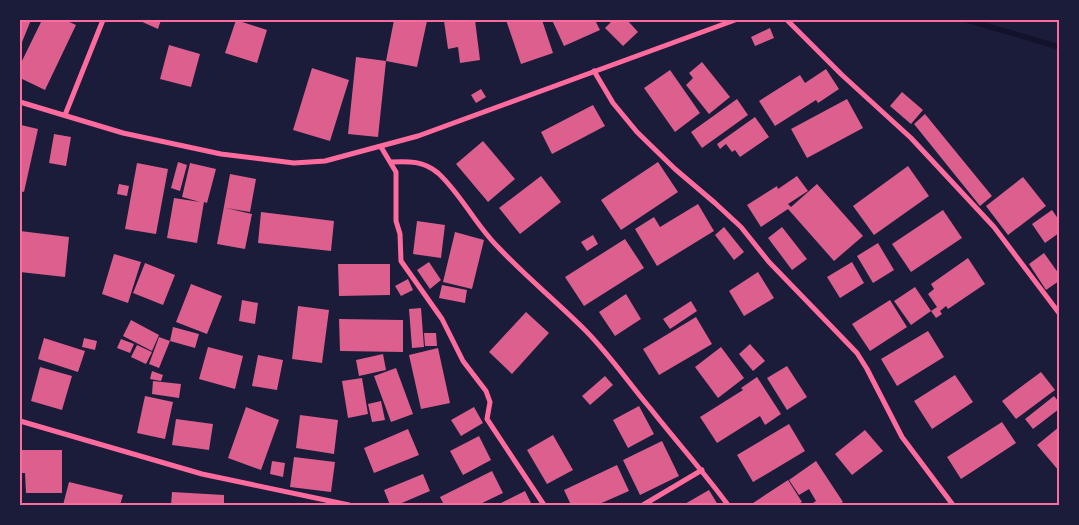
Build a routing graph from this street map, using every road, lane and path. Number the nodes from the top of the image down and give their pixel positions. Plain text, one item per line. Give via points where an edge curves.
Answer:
1 (103, 20) edge
2 (735, 20) edge
3 (787, 20) edge
4 (594, 71) junction
5 (20, 102) edge
6 (65, 115) junction
7 (381, 147) junction
8 (391, 162) junction
9 (1059, 313) edge
10 (20, 421) edge
11 (702, 470) junction
12 (349, 505) edge
13 (544, 505) edge
14 (644, 505) edge
15 (728, 505) edge
16 (953, 505) edge

1 - 6 street
2 - 4 street
3 - 9 street via 918,145 994,227
4 - 7 street
4 - 16 street via 613,103 637,132 741,227 769,262 857,354 902,437
5 - 6 street
6 - 7 street via 124,133 220,154 294,162 325,161
7 - 8 street
8 - 11 street via 412,161 438,173 491,241 584,330 628,378
8 - 13 street via 398,184 396,221 401,261 442,319 463,361 486,391 490,402 487,419
10 - 12 street via 202,474
11 - 14 street
11 - 15 street

